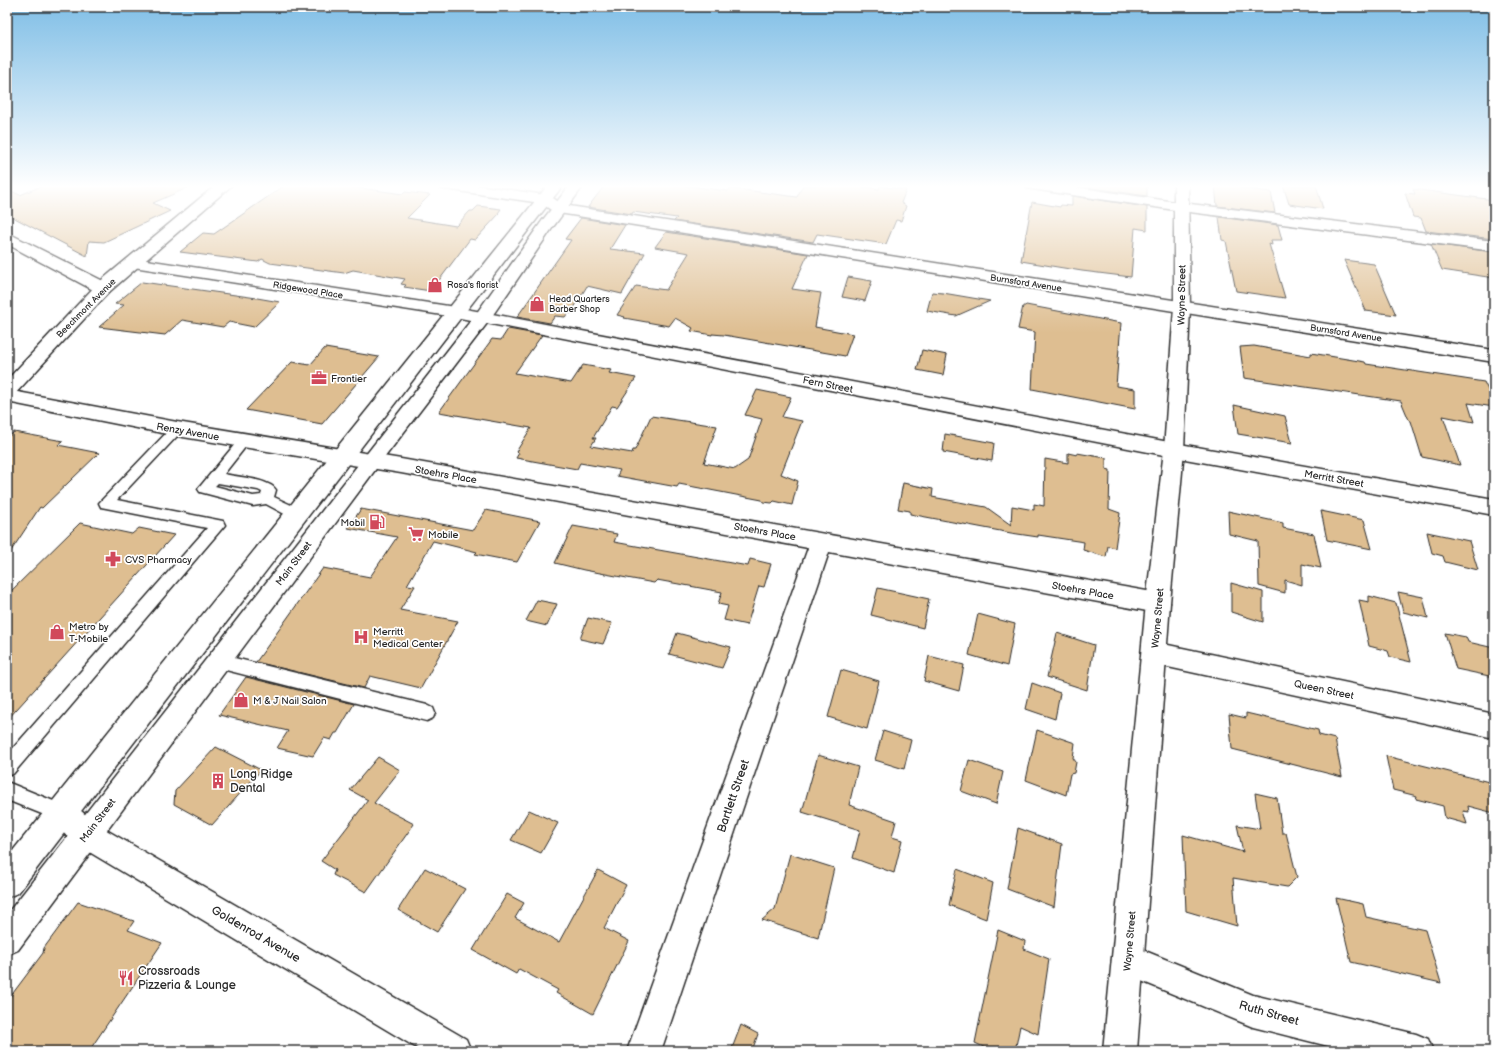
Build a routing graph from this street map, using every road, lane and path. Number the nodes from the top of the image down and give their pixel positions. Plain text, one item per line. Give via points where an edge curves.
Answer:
1 (167, 234) edge
2 (522, 234) edge
3 (531, 234) edge
4 (763, 234) edge
5 (1182, 234) edge
6 (1421, 234) edge
7 (7, 238) edge
8 (1494, 246) edge
9 (133, 263) junction
10 (103, 288) junction
11 (1182, 307) junction
12 (455, 312) junction
13 (482, 318) junction
14 (1494, 356) edge
15 (7, 391) edge
16 (7, 396) edge
17 (177, 429) junction
18 (244, 441) junction
19 (1174, 450) junction
20 (342, 456) junction
21 (371, 461) junction
22 (1494, 507) edge
23 (297, 514) junction
24 (821, 542) junction
25 (1158, 603) junction
26 (1154, 653) junction
27 (218, 661) junction
28 (427, 713) dead end
29 (1494, 726) edge
30 (7, 768) edge
31 (7, 791) edge
32 (62, 813) junction
33 (86, 834) junction
34 (7, 882) edge
35 (7, 939) edge
36 (1128, 960) junction
37 (454, 1051) edge
38 (644, 1051) edge
39 (1120, 1051) edge
40 (1416, 1051) edge

1 - 9 street, Beechmont Avenue
2 - 12 street, Main Street
3 - 13 street, Main Street
4 - 11 street, Burnsford Avenue
5 - 11 street, Wayne Street
6 - 8 street
7 - 10 street
9 - 10 street, Beechmont Avenue
9 - 12 street, Ridgewood Place
10 - 15 street, Beechmont Avenue
11 - 14 street, Burnsford Avenue
11 - 19 street, Wayne Street
12 - 13 street, Ridgewood Place
12 - 20 street, Main Street
13 - 19 street, Fern Street
13 - 21 street, Main Street
16 - 17 street, Renzy Avenue
17 - 18 street, Renzy Avenue
17 - 30 lane via 106,503 218,525
18 - 20 street, Renzy Avenue
18 - 23 lane via 205,489 253,501 267,499
19 - 22 street, Merritt Street
19 - 25 street, Wayne Street
20 - 21 street, Renzy Avenue
20 - 23 street, Main Street
21 - 24 street, Stoehrs Place
21 - 27 street, Main Street
23 - 32 street, Main Street
24 - 25 street, Stoehrs Place
24 - 38 street, Bartlett Street
25 - 26 street, Wayne Street
26 - 29 street, Queen Street
26 - 36 street, Wayne Street
27 - 28 lane
27 - 33 street, Main Street
31 - 32 lane
32 - 33 street, Goldenrod Avenue
32 - 34 street, Main Street
33 - 35 street, Main Street
33 - 37 street, Goldenrod Avenue
36 - 39 street, Wayne Street
36 - 40 street, Ruth Street via 1253,1011

